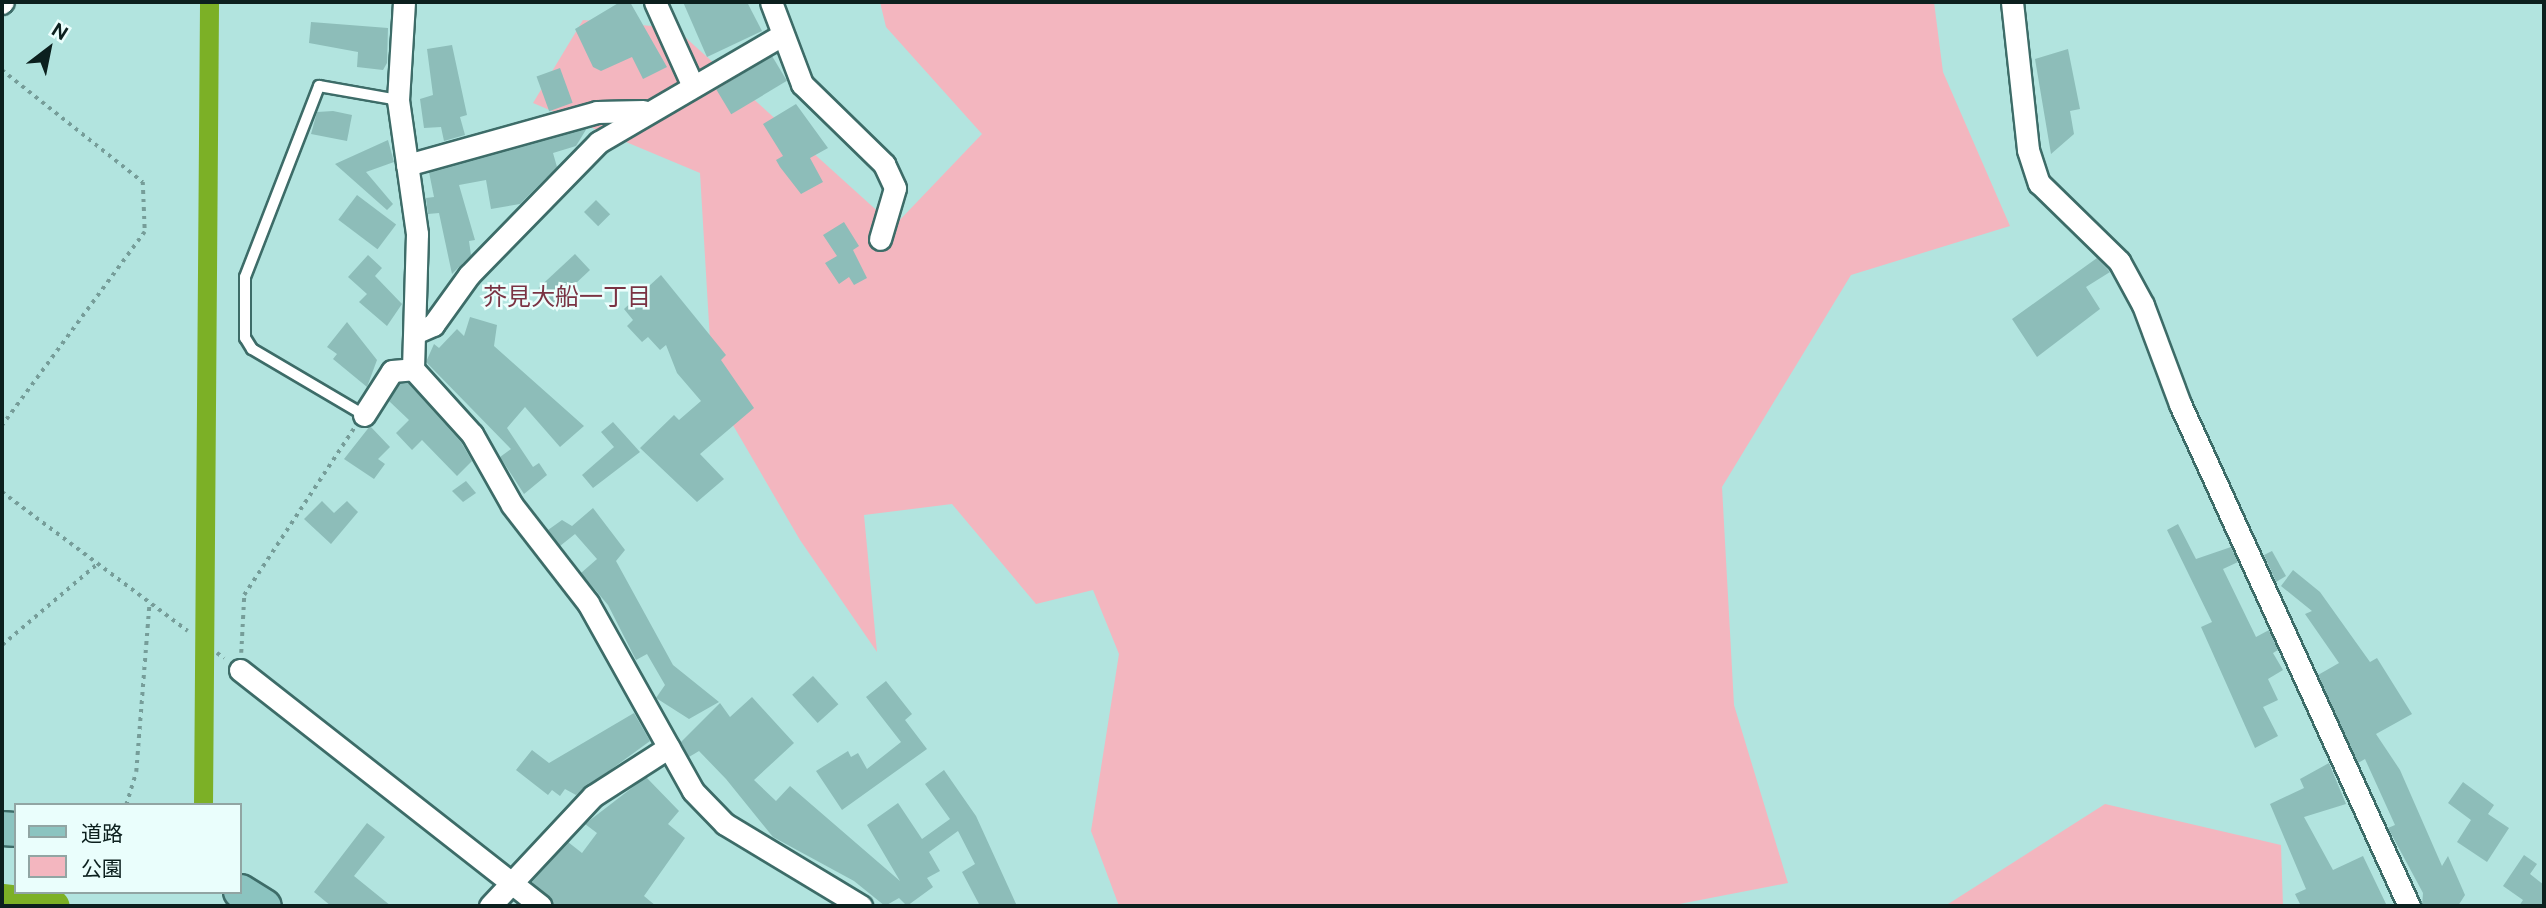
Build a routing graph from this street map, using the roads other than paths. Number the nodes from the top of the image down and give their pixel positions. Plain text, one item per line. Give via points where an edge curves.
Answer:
1 (404, 2) edge
2 (655, 2) edge
3 (771, 2) edge
4 (2012, 2) edge
5 (782, 35) junction
6 (693, 86) junction
7 (398, 100) junction
8 (643, 111) junction
9 (407, 164) junction
10 (880, 239) dead end
11 (415, 333) junction
12 (413, 369) junction
13 (363, 415) joint
14 (240, 670) road end
15 (669, 747) junction
16 (510, 882) junction
17 (242, 892) edge
18 (264, 906) edge
19 (490, 906) edge
20 (541, 906) edge
21 (860, 906) edge
22 (2409, 906) edge

1 - 7 street
2 - 6 street
3 - 5 street
4 - 22 street via 2028,150 2039,183 2119,261 2143,305 2180,404
5 - 6 street
5 - 10 street via 802,84 884,164 895,187
6 - 8 street
7 - 9 street
7 - 13 lane via 319,86 245,277 245,338 252,349
8 - 9 street via 597,113
8 - 11 street via 599,142 469,275 433,325
9 - 11 street via 418,234
11 - 12 street
12 - 13 street via 392,371
12 - 15 street via 472,434 512,505 588,603
14 - 16 street
15 - 16 street via 593,796
15 - 21 street via 693,791 725,824
16 - 19 street
16 - 20 street
17 - 18 main road

